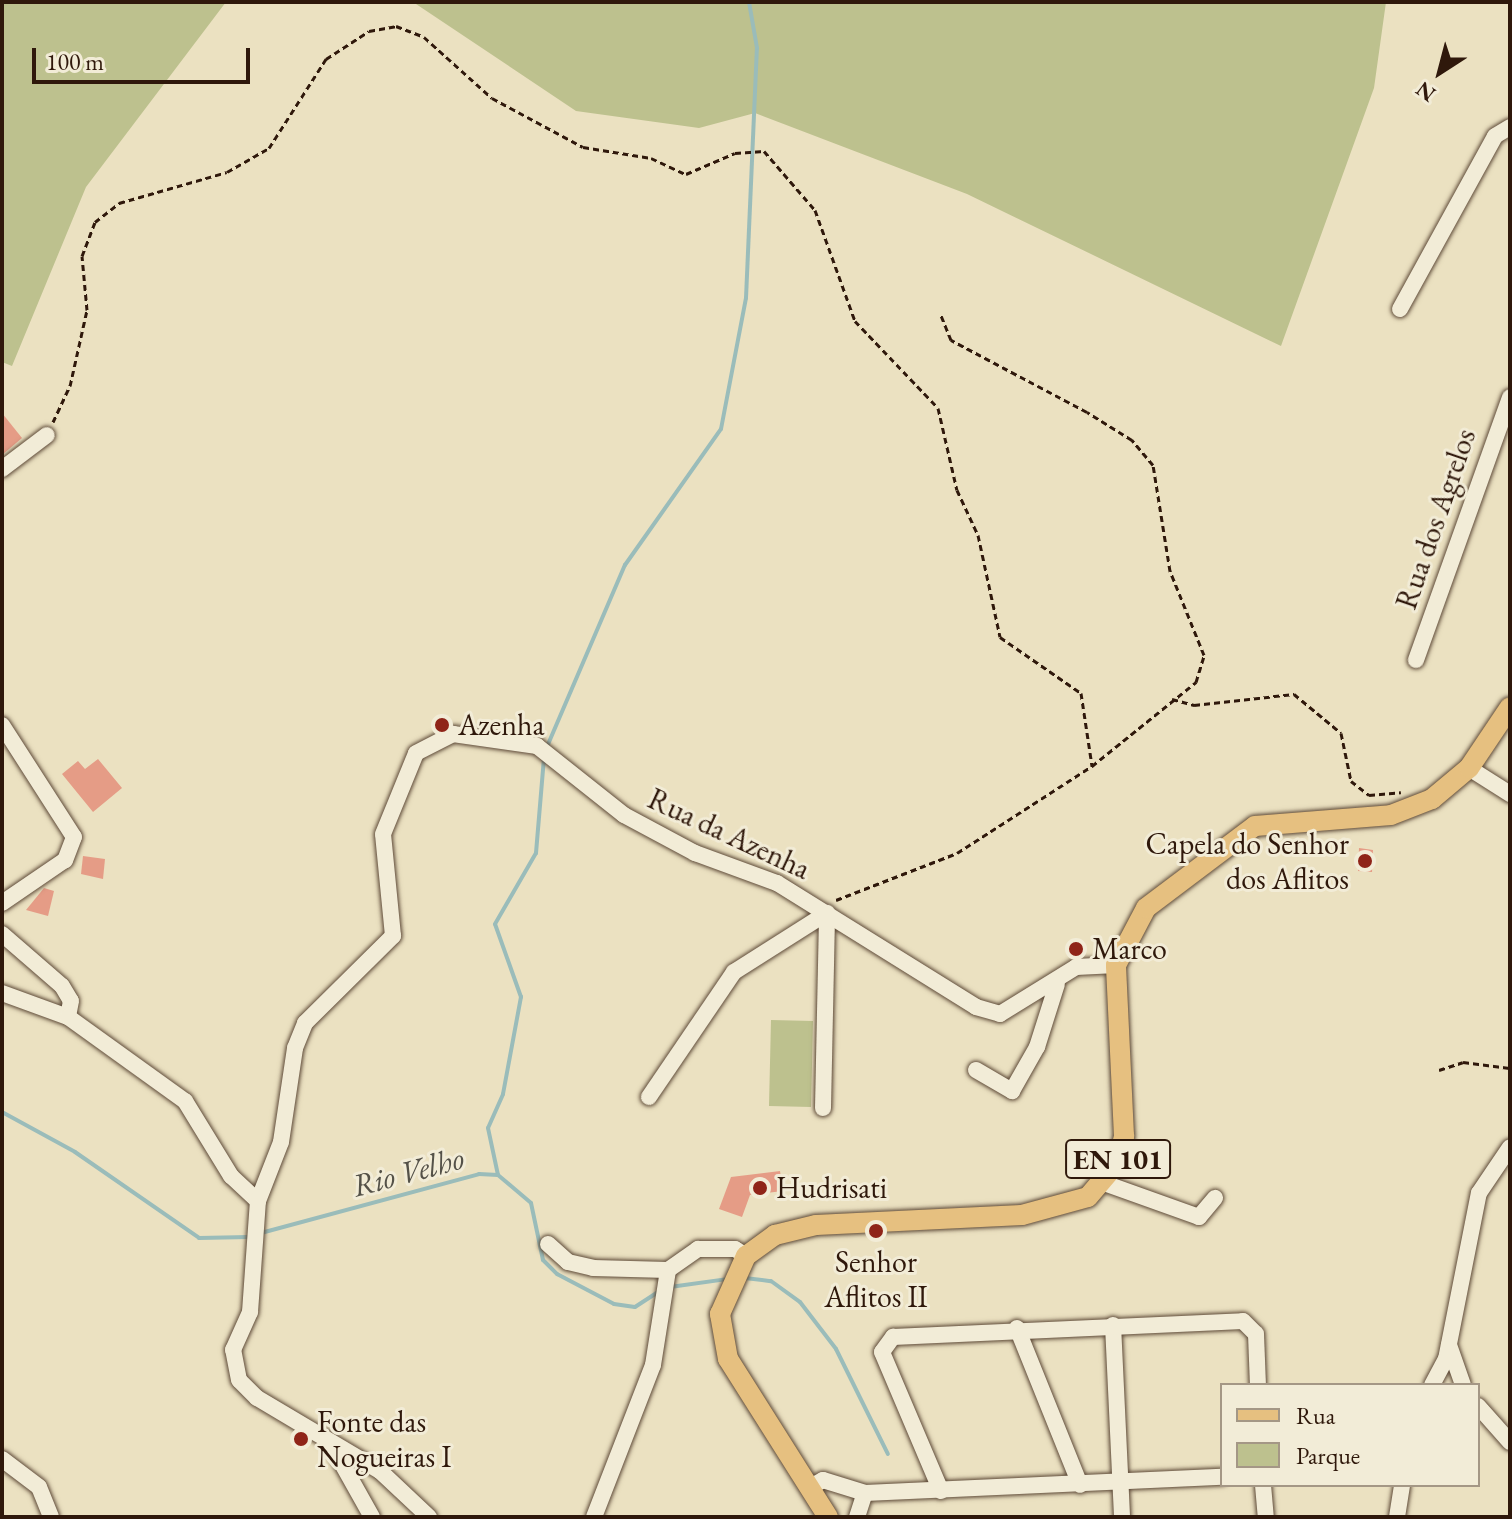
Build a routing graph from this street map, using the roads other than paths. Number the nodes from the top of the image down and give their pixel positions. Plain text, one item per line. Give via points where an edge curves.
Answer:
1 (1510, 127) edge
2 (1400, 309) dead end
3 (1510, 397) edge
4 (47, 435) road end
5 (2, 469) edge
6 (1416, 660) dead end
7 (1510, 707) edge
8 (2, 725) edge
9 (1469, 768) junction
10 (1510, 794) edge
11 (2, 903) edge
12 (827, 913) junction
13 (2, 934) edge
14 (1116, 965) junction
15 (1057, 984) junction
16 (2, 993) edge
17 (68, 1017) junction
18 (976, 1070) dead end
19 (649, 1097) dead end
20 (823, 1108) dead end
21 (1510, 1147) edge
22 (1104, 1183) junction
23 (1215, 1198) dead end
24 (258, 1201) junction
25 (548, 1244) dead end
26 (746, 1256) junction
27 (668, 1270) junction
28 (1113, 1325) junction
29 (1017, 1328) junction
30 (1448, 1342) junction
31 (1258, 1383) edge
32 (1433, 1383) edge
33 (1462, 1383) edge
34 (1480, 1408) edge
35 (328, 1440) junction
36 (1510, 1442) edge
37 (2, 1459) edge
38 (1220, 1477) edge
39 (1120, 1484) junction
40 (1080, 1485) junction
41 (1263, 1487) edge
42 (1402, 1487) edge
43 (809, 1488) junction
44 (941, 1491) junction
45 (865, 1493) junction
46 (51, 1517) edge
47 (372, 1517) edge
48 (429, 1517) edge
49 (594, 1517) edge
50 (828, 1517) edge
51 (858, 1517) edge
52 (1122, 1517) edge
53 (1266, 1517) edge
54 (1397, 1517) edge

1 - 2 street via 1495,136
3 - 6 street, Rua dos Agrelos
4 - 5 street
7 - 9 main road
8 - 11 street via 74,837 65,860
9 - 10 street
9 - 14 main road via 1432,799 1391,815 1255,826 1146,908
12 - 15 street via 976,1007 1000,1014
12 - 19 street via 734,972
12 - 20 street
12 - 24 street, Rua da Azenha via 624,815 537,746 453,734 432,744 416,753 383,834 393,936 305,1023 286,1082 281,1142
13 - 17 street via 62,986 71,1001
14 - 15 street via 1076,967
14 - 22 main road, EN 101 via 1124,1136
15 - 18 street via 1037,1047 1012,1091
16 - 17 street
17 - 24 street via 185,1101 231,1176
21 - 30 street via 1479,1193 1469,1224
22 - 23 street via 1199,1217
22 - 26 main road, EN 101 via 1088,1197 1022,1215 790,1230
24 - 35 street via 257,1272 233,1364 257,1398
25 - 27 street via 568,1262 593,1268
26 - 27 street via 735,1249 698,1249
26 - 43 main road via 723,1299 721,1338 736,1377
27 - 49 street via 653,1365
28 - 29 street
28 - 31 street via 1243,1321 1256,1334
28 - 39 street
29 - 40 street
29 - 44 street via 893,1337 882,1352
30 - 32 street
30 - 33 street
34 - 36 street
35 - 47 street
35 - 48 street via 380,1471
37 - 46 street via 39,1487
38 - 39 street
39 - 40 street
39 - 52 street
40 - 44 street
41 - 53 street
42 - 54 street
43 - 45 street via 841,1482
43 - 50 main road
44 - 45 street
45 - 51 street

